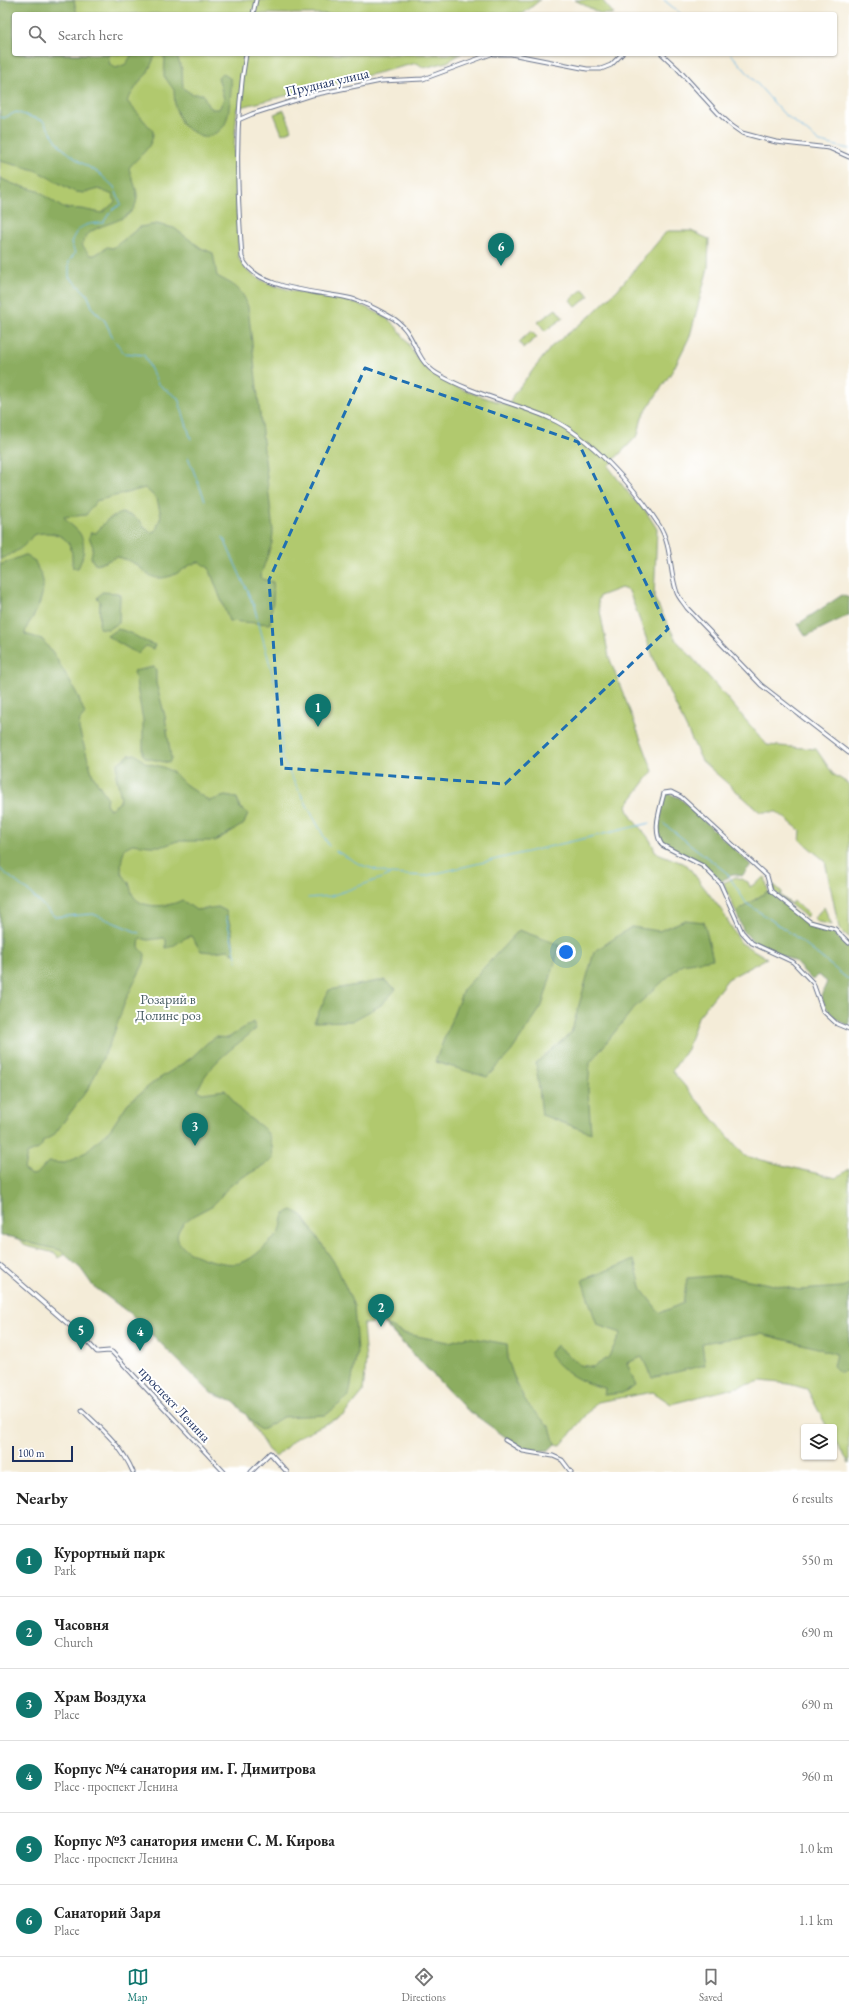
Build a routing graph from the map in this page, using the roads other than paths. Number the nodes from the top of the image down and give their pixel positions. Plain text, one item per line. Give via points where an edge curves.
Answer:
1 (256, 0) edge
2 (253, 12) edge
3 (246, 56) edge
4 (486, 56) edge
5 (521, 56) edge
6 (620, 56) edge
7 (664, 56) edge
8 (238, 120) junction
9 (849, 157) edge
10 (849, 753) edge
11 (849, 943) edge
12 (849, 1029) edge
13 (0, 1265) edge
14 (82, 1410) dead end
15 (505, 1440) dead end
16 (133, 1472) edge
17 (224, 1472) edge
18 (251, 1472) edge
19 (287, 1472) edge
20 (571, 1472) edge

1 - 2 street
3 - 8 street
4 - 8 street, Прудная улица via 423,79 381,81 312,95
5 - 6 street via 587,69 601,69 611,65
7 - 9 street via 719,114 742,133 786,144 824,147
8 - 10 street via 236,157 239,214 242,257 248,269 262,278 279,284 349,298 391,317 402,324 420,356 435,372 474,390 550,418 585,441 616,472 660,527 678,594 687,608 761,685
11 - 12 street via 835,929 810,922 771,891 767,876 680,797 671,792 664,793 656,831 662,845 703,866 720,883 742,932 752,943 793,962 813,983 823,1011 837,1024
13 - 17 street, проспект Ленина via 97,1352 112,1352
14 - 16 street via 111,1437
15 - 20 street via 523,1451 562,1460
18 - 19 street via 270,1453

